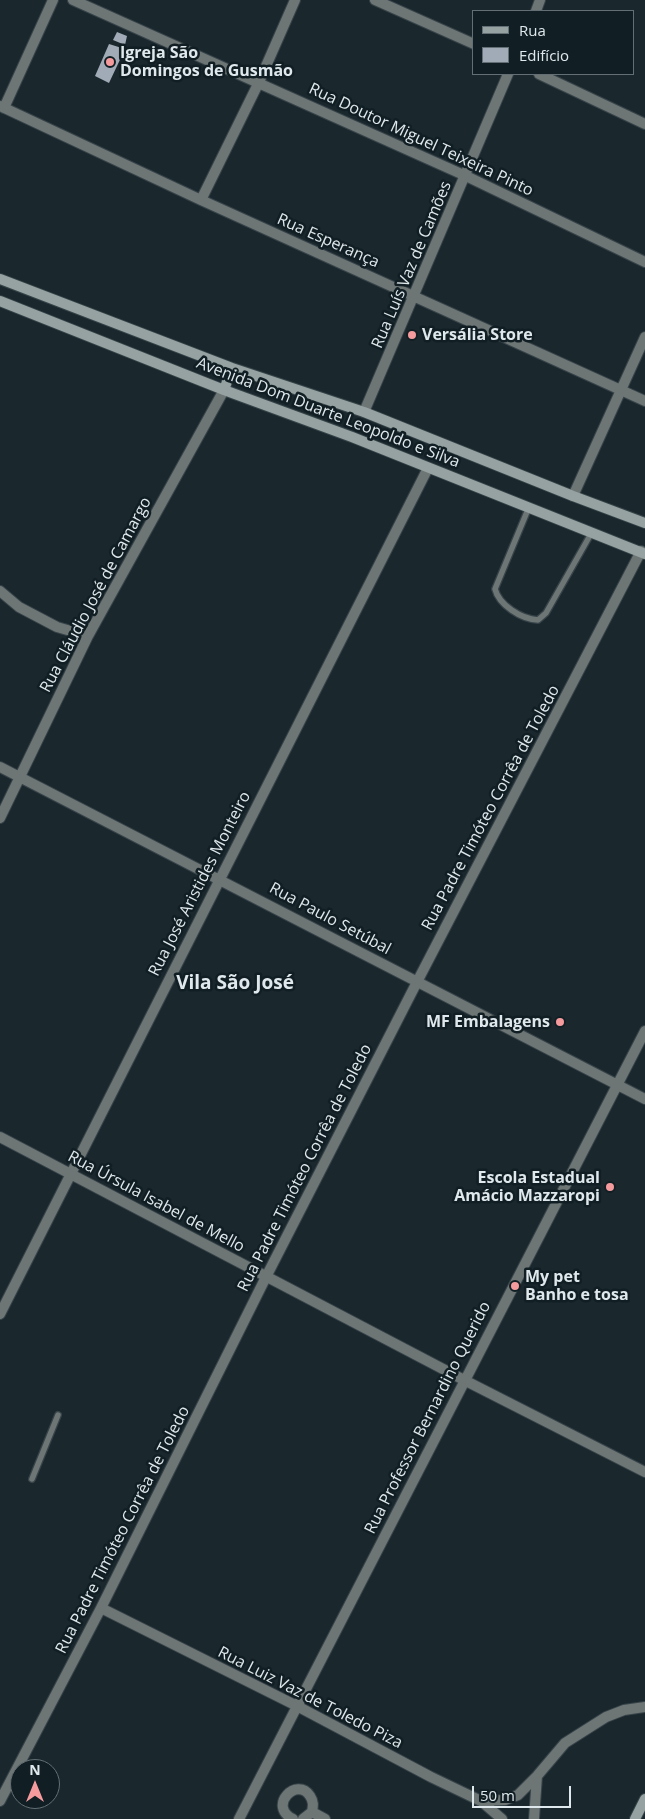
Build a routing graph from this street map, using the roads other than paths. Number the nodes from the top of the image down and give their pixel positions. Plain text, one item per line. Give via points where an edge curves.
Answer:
1 (53, 0) edge
2 (74, 0) edge
3 (295, 0) edge
4 (375, 0) edge
5 (472, 43) edge
6 (508, 75) edge
7 (541, 75) edge
8 (258, 82) junction
9 (2, 108) edge
10 (645, 124) edge
11 (466, 176) junction
12 (201, 200) junction
13 (645, 262) edge
14 (0, 279) edge
15 (414, 297) junction
16 (0, 301) edge
17 (645, 337) edge
18 (232, 368) junction
19 (224, 390) junction
20 (621, 391) junction
21 (645, 401) edge
22 (364, 412) junction
23 (428, 468) junction
24 (573, 496) junction
25 (529, 507) junction
26 (645, 523) edge
27 (592, 532) junction
28 (643, 552) edge
29 (0, 591) edge
30 (88, 636) junction
31 (0, 767) edge
32 (20, 777) junction
33 (0, 818) edge
34 (219, 878) junction
35 (417, 982) junction
36 (645, 1031) edge
37 (618, 1085) junction
38 (645, 1099) edge
39 (0, 1137) edge
40 (71, 1175) junction
41 (266, 1277) junction
42 (0, 1314) edge
43 (464, 1380) junction
44 (58, 1415) dead end
45 (644, 1470) edge
46 (32, 1479) dead end
47 (101, 1608) junction
48 (297, 1706) junction
49 (645, 1707) edge
50 (537, 1776) junction
51 (645, 1799) edge
52 (0, 1801) edge
53 (481, 1801) junction
54 (312, 1812) junction
55 (238, 1819) edge
56 (293, 1819) edge
57 (303, 1819) edge
58 (325, 1819) edge
59 (502, 1819) edge
60 (534, 1819) edge
61 (635, 1819) edge

1 - 9 street
2 - 8 street, Rua Doutor Miguel Teixeira Pinto
3 - 8 street
4 - 5 street
6 - 11 street, Rua Luís Vaz de Camões
7 - 10 street
8 - 11 street, Rua Doutor Miguel Teixeira Pinto
8 - 12 street
9 - 12 street, Rua Esperança
11 - 13 street, Rua Doutor Miguel Teixeira Pinto
11 - 15 street, Rua Luís Vaz de Camões
12 - 15 street, Rua Esperança
14 - 18 main road, Avenida Dom Duarte Leopoldo e Silva
15 - 20 street, Rua Esperança
15 - 22 street, Rua Luís Vaz de Camões
16 - 19 main road, Avenida Dom Duarte Leopoldo e Silva
17 - 20 street
18 - 19 main road
18 - 22 main road, Avenida Dom Duarte Leopoldo e Silva
19 - 23 main road, Avenida Dom Duarte Leopoldo e Silva
19 - 30 street, Rua Cláudio José de Camargo
20 - 21 street, Rua Esperança
20 - 24 street
22 - 24 main road, Avenida Dom Duarte Leopoldo e Silva
23 - 25 main road, Avenida Dom Duarte Leopoldo e Silva
23 - 34 street, Rua José Aristides Monteiro
24 - 26 main road, Avenida Dom Duarte Leopoldo e Silva
25 - 27 main road, Avenida Dom Duarte Leopoldo e Silva
25 - 27 lane via 495,588 501,602 528,619 538,620 546,613
27 - 28 main road, Avenida Dom Duarte Leopoldo e Silva
28 - 35 street, Rua Padre Timóteo Corrêa de Toledo
29 - 30 street via 19,608 57,627
30 - 32 street, Rua Cláudio José de Camargo
31 - 32 street, Rua Paulo Setúbal
32 - 33 street, Rua Cláudio José de Camargo
32 - 34 street, Rua Paulo Setúbal
34 - 35 street, Rua Paulo Setúbal
34 - 40 street, Rua José Aristides Monteiro
35 - 37 street, Rua Paulo Setúbal
35 - 41 street, Rua Padre Timóteo Corrêa de Toledo
36 - 37 street, Rua Professor Bernardino Querido
37 - 38 street, Rua Paulo Setúbal
37 - 43 street, Rua Professor Bernardino Querido
39 - 40 street, Rua Úrsula Isabel de Mello
40 - 41 street, Rua Úrsula Isabel de Mello
40 - 42 street, Rua José Aristides Monteiro
41 - 43 street, Rua Úrsula Isabel de Mello
41 - 47 street, Rua Padre Timóteo Corrêa de Toledo
43 - 45 street, Rua Úrsula Isabel de Mello
43 - 48 street, Rua Professor Bernardino Querido
44 - 46 lane
47 - 48 street, Rua Luiz Vaz de Toledo Piza
47 - 52 street, Rua Padre Timóteo Corrêa de Toledo
48 - 53 street, Rua Luiz Vaz de Toledo Piza
48 - 55 street, Rua Professor Bernardino Querido
49 - 50 street via 606,1717 565,1743
50 - 53 street via 518,1795 505,1800
50 - 60 street
51 - 61 main road
53 - 59 street, Rua Luiz Vaz de Toledo Piza
54 - 56 street via 313,1802 308,1794 294,1790 286,1796 283,1805 286,1814
54 - 57 street
54 - 58 street

